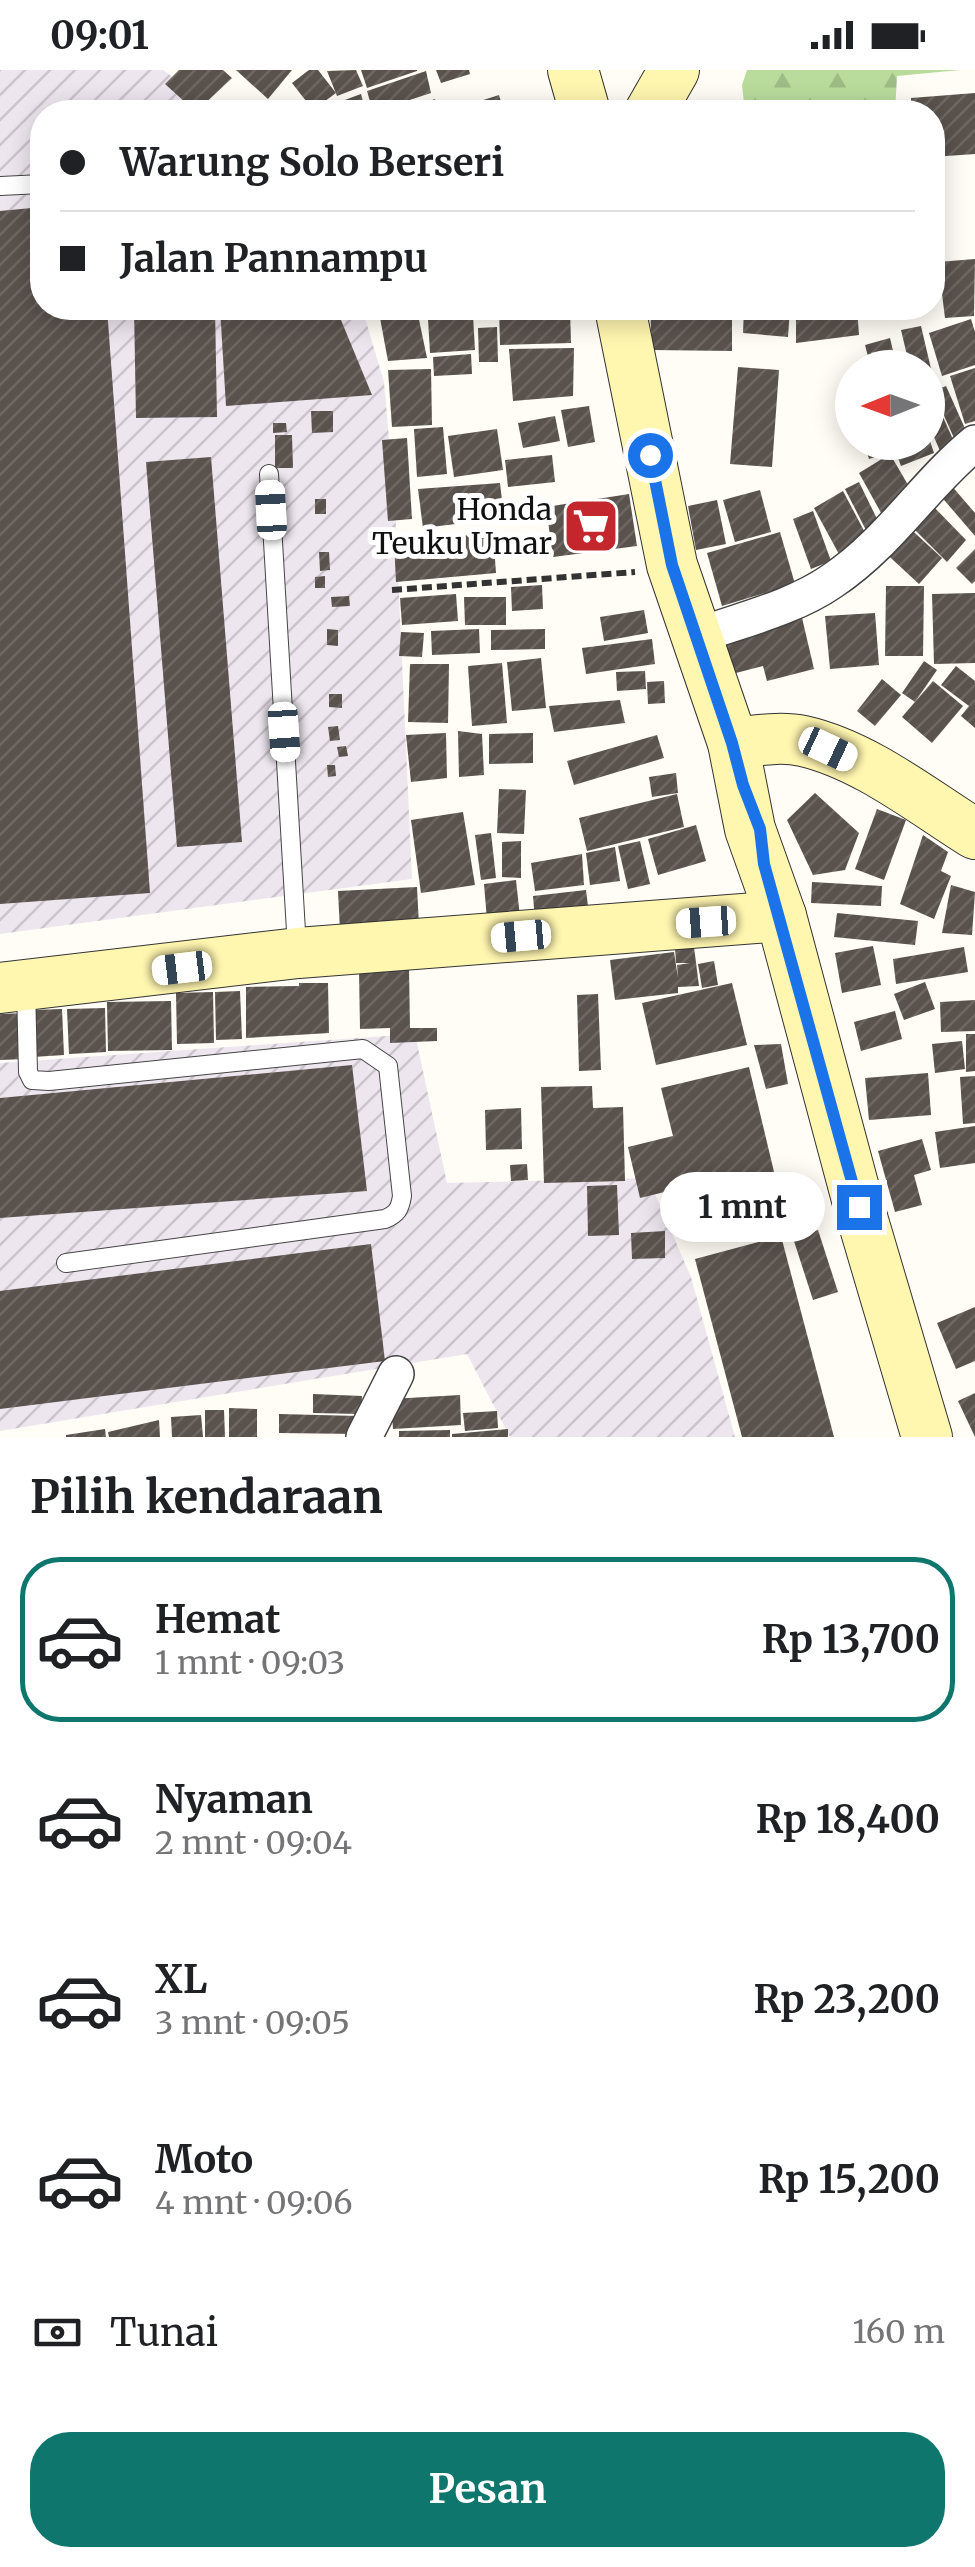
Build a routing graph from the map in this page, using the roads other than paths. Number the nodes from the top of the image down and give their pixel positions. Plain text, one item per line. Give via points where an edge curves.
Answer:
1 (573, 70) edge
2 (674, 70) edge
3 (582, 100) edge
4 (657, 100) edge
5 (30, 185) edge
6 (0, 186) edge
7 (622, 320) edge
8 (975, 443) edge
9 (269, 474) dead end
10 (697, 636) junction
11 (738, 764) junction
12 (975, 834) edge
13 (780, 916) junction
14 (298, 953) junction
15 (13, 988) edge
16 (66, 1262) dead end
17 (396, 1374) dead end
18 (364, 1437) edge
19 (927, 1437) edge

1 - 3 main road
2 - 4 main road
5 - 6 lane
7 - 10 main road via 672,565
8 - 10 street via 830,583
9 - 14 lane
10 - 11 main road
11 - 12 main road via 800,740 862,764
11 - 13 main road
13 - 14 main road
13 - 19 main road
14 - 15 main road
15 - 16 lane via 32,1080 364,1049 388,1066 402,1196 395,1214
17 - 18 street

